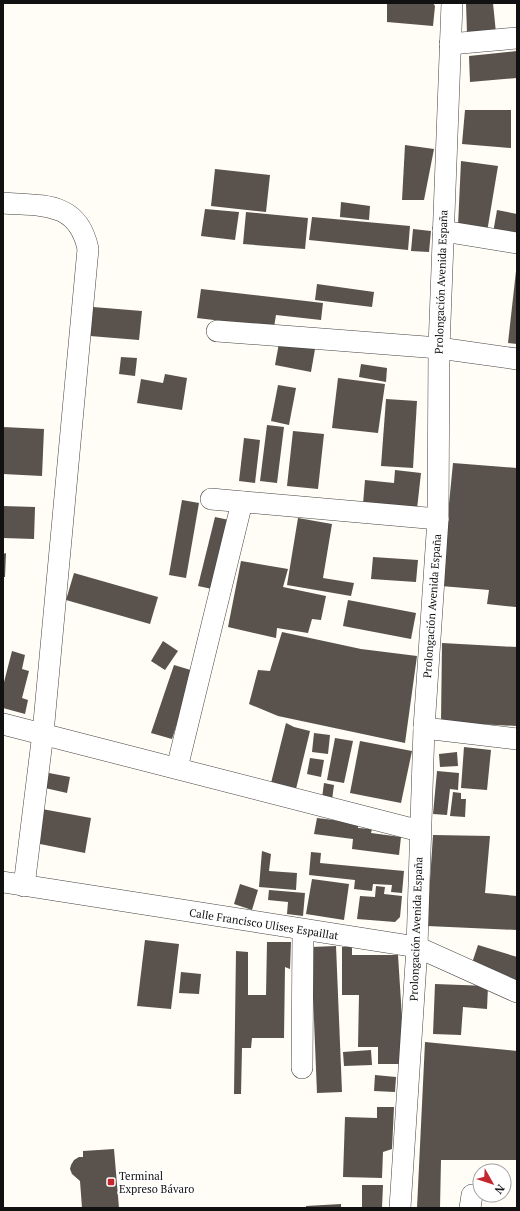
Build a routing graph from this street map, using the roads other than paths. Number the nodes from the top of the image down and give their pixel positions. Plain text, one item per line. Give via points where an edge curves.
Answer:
1 (452, 3) edge
2 (517, 38) edge
3 (450, 44) junction
4 (3, 203) edge
5 (443, 230) junction
6 (517, 244) edge
7 (217, 331) dead end
8 (439, 348) junction
9 (517, 359) edge
10 (211, 498) dead end
11 (242, 502) junction
12 (438, 519) junction
13 (3, 724) edge
14 (424, 728) junction
15 (42, 733) junction
16 (517, 739) edge
17 (177, 768) junction
18 (420, 831) junction
19 (3, 882) edge
20 (24, 886) junction
21 (303, 930) junction
22 (417, 948) junction
23 (517, 992) edge
24 (302, 1068) dead end
25 (400, 1208) edge

1 - 3 street, Prolongación Avenida España
2 - 3 street
3 - 5 street, Prolongación Avenida España
4 - 15 street via 45,206 70,215 85,236 88,249
5 - 6 street
5 - 8 street, Prolongación Avenida España
7 - 8 street
8 - 9 street
8 - 12 street, Prolongación Avenida España
10 - 11 street
11 - 12 street
11 - 17 street
12 - 14 street, Prolongación Avenida España
13 - 15 street
14 - 16 street
14 - 18 street, Prolongación Avenida España
15 - 17 street
15 - 20 street
17 - 18 street
18 - 22 street, Prolongación Avenida España
19 - 20 street, Calle Francisco Ulises Espaillat
20 - 21 street, Calle Francisco Ulises Espaillat
21 - 22 street, Calle Francisco Ulises Espaillat
21 - 24 street
22 - 23 street, Calle Francisco Ulises Espaillat
22 - 25 street, Prolongación Avenida España

